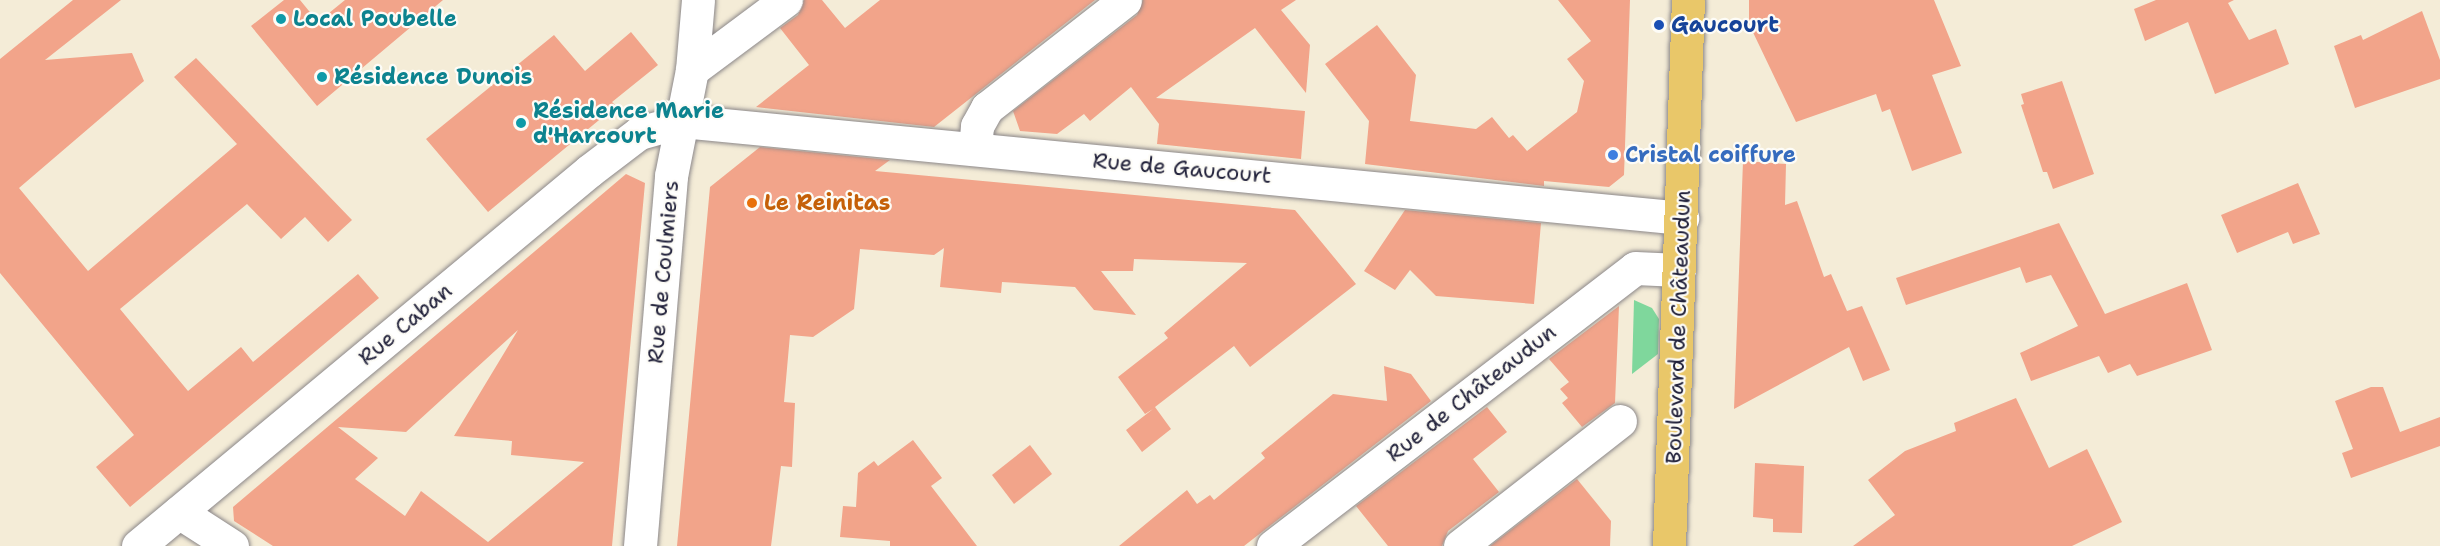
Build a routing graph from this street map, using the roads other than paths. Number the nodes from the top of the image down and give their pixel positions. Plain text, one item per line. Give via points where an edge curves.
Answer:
1 (698, 0) edge
2 (786, 0) edge
3 (1125, 0) edge
4 (1688, 0) edge
5 (692, 70) junction
6 (682, 121) junction
7 (975, 149) junction
8 (1682, 218) junction
9 (1680, 270) junction
10 (1620, 421) dead end
11 (178, 512) junction
12 (138, 546) edge
13 (232, 546) edge
14 (640, 546) edge
15 (1273, 546) edge
16 (1460, 546) edge
17 (1669, 546) edge

1 - 5 street, Rue de Coulmiers
2 - 5 street
3 - 7 street via 987,108 977,126
4 - 8 main road, Boulevard de Châteaudun
5 - 6 street, Rue de Coulmiers
6 - 7 street, Rue de Gaucourt
6 - 11 street, Rue Caban via 639,133 589,171
6 - 14 street, Rue de Coulmiers via 671,176
7 - 8 street, Rue de Gaucourt
8 - 9 main road, Boulevard de Châteaudun
9 - 15 street, Rue de Châteaudun via 1635,268
9 - 17 main road, Boulevard de Châteaudun
10 - 16 street
11 - 12 street, Rue Caban
11 - 13 street

